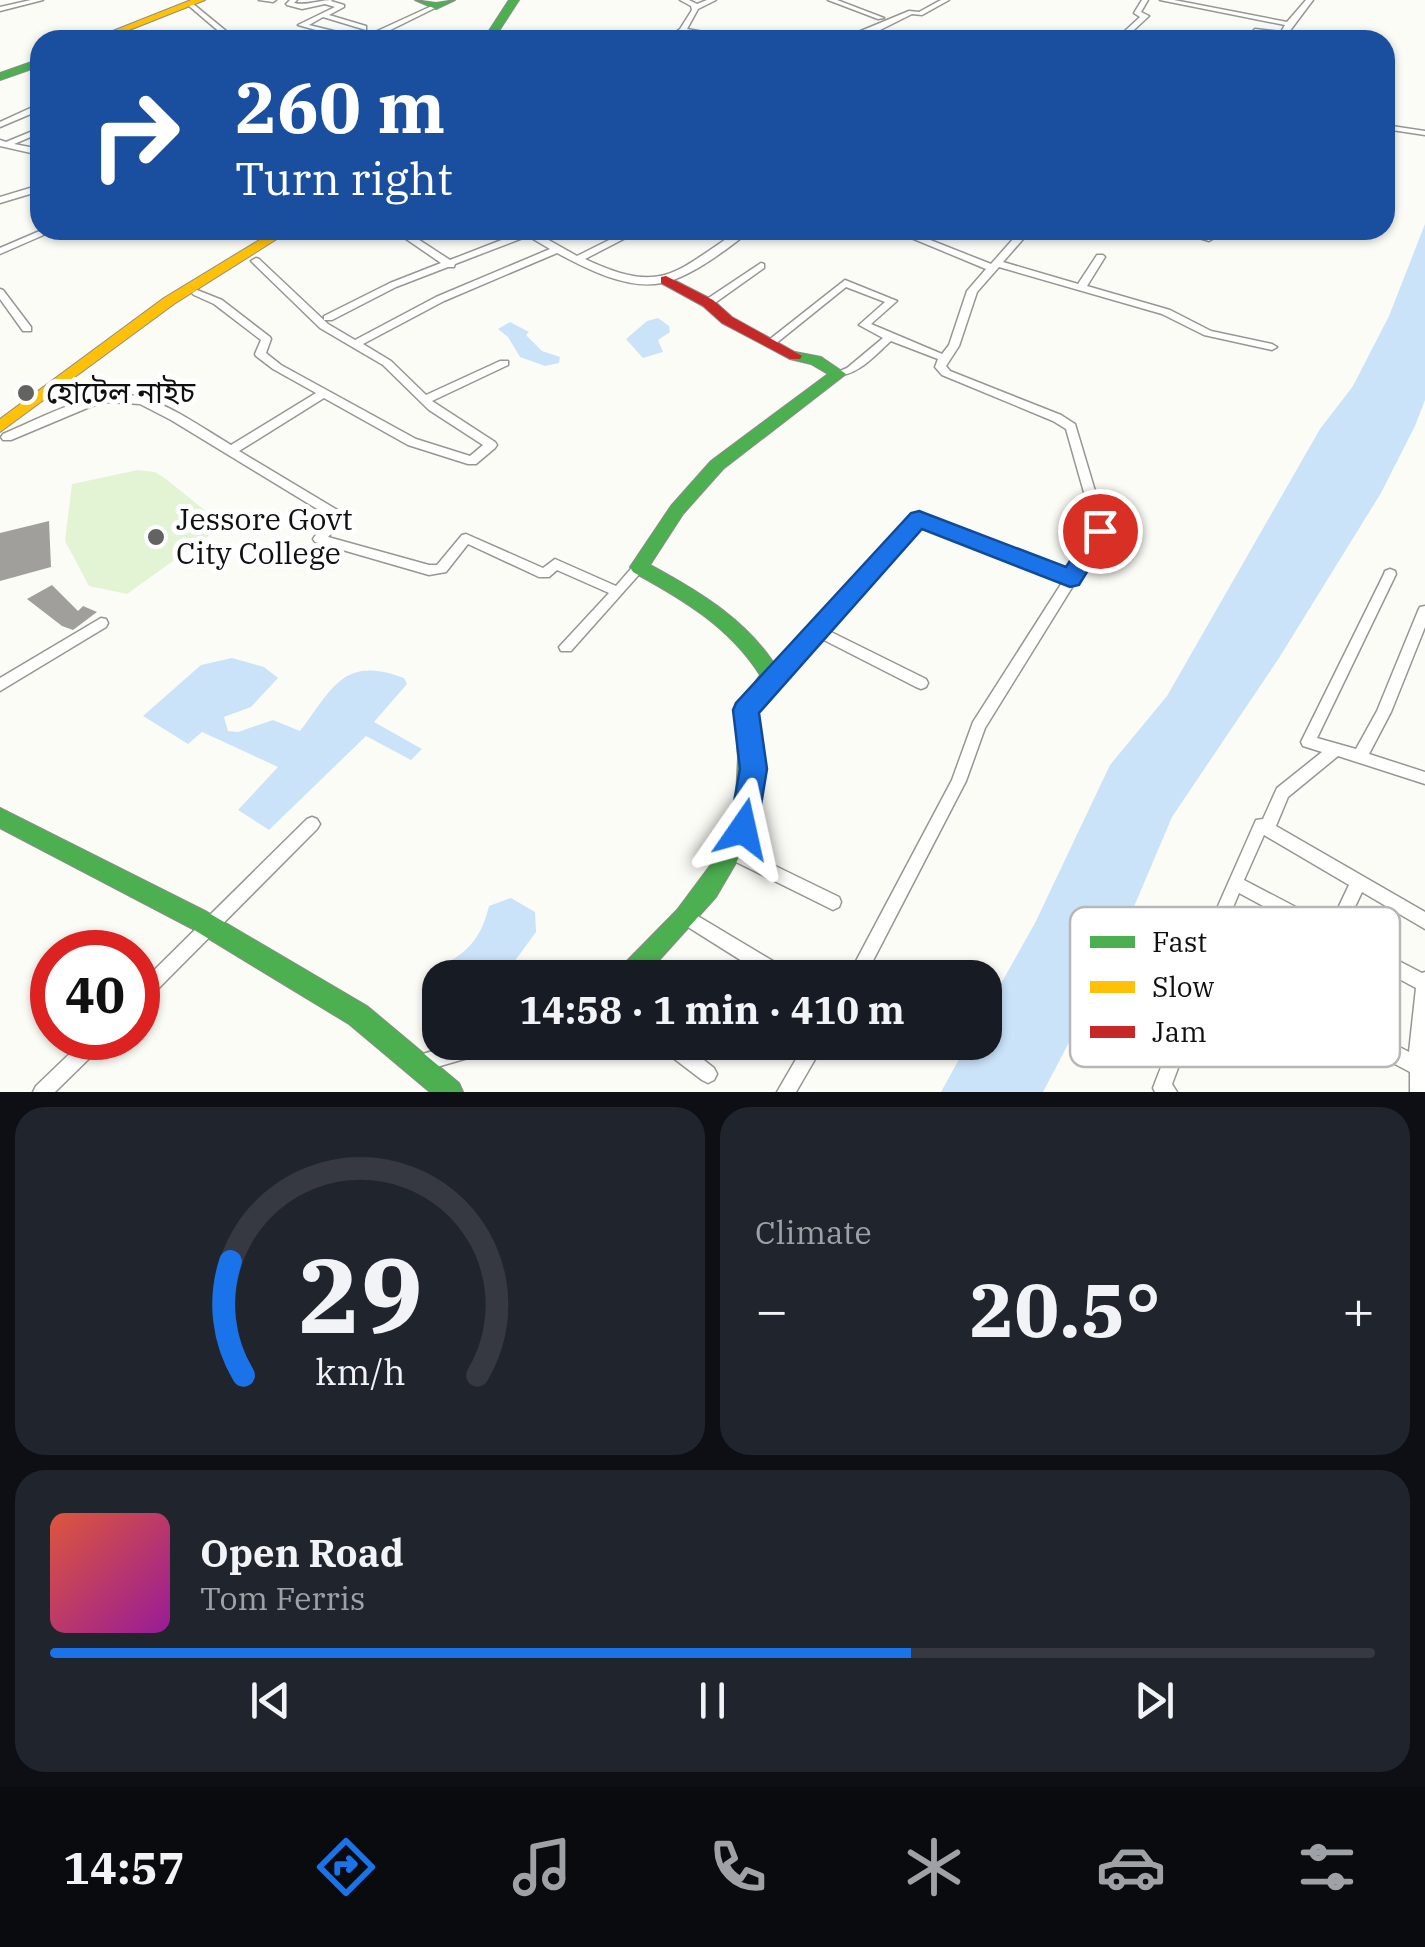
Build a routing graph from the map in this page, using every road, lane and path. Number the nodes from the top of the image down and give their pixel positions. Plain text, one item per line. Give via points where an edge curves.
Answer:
1 (40, 0) edge
2 (262, 0) edge
3 (276, 0) edge
4 (514, 0) edge
5 (683, 0) edge
6 (713, 0) edge
7 (831, 0) edge
8 (946, 0) edge
9 (1145, 0) edge
10 (1164, 0) edge
11 (1310, 0) edge
12 (324, 1) edge
13 (195, 2) edge
14 (292, 2) edge
15 (435, 2) edge
16 (696, 7) junction
17 (0, 10) edge
18 (323, 15) junction
19 (372, 18) dead end
20 (880, 18) dead end
21 (1289, 24) junction
22 (121, 30) edge
23 (222, 30) edge
24 (322, 30) edge
25 (384, 30) edge
26 (494, 30) edge
27 (683, 30) edge
28 (868, 30) edge
29 (1130, 30) edge
30 (1285, 30) edge
31 (30, 66) edge
32 (0, 77) edge
33 (30, 111) edge
34 (0, 124) edge
35 (1395, 128) edge
36 (1425, 133) edge
37 (30, 134) edge
38 (4, 143) edge
39 (30, 150) edge
40 (30, 191) edge
41 (0, 200) edge
42 (30, 238) edge
43 (273, 240) edge
44 (413, 240) edge
45 (506, 240) edge
46 (543, 240) edge
47 (616, 240) edge
48 (730, 240) edge
49 (924, 240) edge
50 (1017, 240) edge
51 (558, 248) junction
52 (0, 250) edge
53 (259, 252) junction
54 (1100, 257) dead end
55 (578, 259) junction
56 (451, 265) junction
57 (994, 265) junction
58 (761, 266) dead end
59 (666, 280) junction
60 (1081, 288) junction
61 (0, 292) edge
62 (197, 293) junction
63 (708, 303) junction
64 (328, 318) dead end
65 (28, 328) dead end
66 (890, 337) junction
67 (356, 344) junction
68 (770, 344) junction
69 (1272, 347) dead end
70 (944, 358) junction
71 (504, 362) dead end
72 (838, 374) junction
73 (324, 392) junction
74 (429, 398) dead end
75 (2, 435) edge
76 (230, 450) junction
77 (639, 567) junction
78 (1390, 574) dead end
79 (1070, 579) junction
80 (618, 592) junction
81 (1424, 617) edge
82 (101, 623) dead end
83 (816, 630) junction
84 (566, 647) dead end
85 (921, 682) dead end
86 (767, 683) junction
87 (0, 685) edge
88 (1336, 749) junction
89 (1362, 753) dead end
90 (1425, 778) edge
91 (0, 817) edge
92 (312, 824) dead end
93 (1267, 828) junction
94 (734, 853) junction
95 (1235, 883) junction
96 (1356, 887) dead end
97 (833, 902) dead end
98 (1225, 907) edge
99 (1279, 907) edge
100 (1347, 907) edge
101 (1400, 907) edge
102 (1400, 907) edge
103 (686, 916) junction
104 (1425, 922) edge
105 (207, 925) junction
106 (643, 960) edge
107 (756, 960) edge
108 (865, 960) edge
109 (1400, 970) edge
110 (160, 974) edge
111 (1425, 982) edge
112 (1421, 1057) edge
113 (75, 1060) edge
114 (430, 1060) edge
115 (690, 1060) edge
116 (805, 1060) edge
117 (416, 1064) junction
118 (1170, 1067) edge
119 (708, 1074) dead end
120 (42, 1092) edge
121 (450, 1092) edge
122 (786, 1092) edge
123 (1168, 1092) edge
124 (1420, 1092) edge

1 - 17 street
2 - 3 street
3 - 14 street
4 - 26 main road
5 - 16 street
6 - 16 street
7 - 20 street
8 - 28 street
9 - 29 street via 1137,13 1145,16
10 - 21 street
11 - 21 street
12 - 14 street via 302,7
12 - 18 street via 342,6
13 - 22 main road
13 - 23 street
15 - 25 street
16 - 27 street
18 - 19 street via 360,27
18 - 24 street via 302,25
21 - 30 street
31 - 32 main road
33 - 34 street
35 - 36 street
37 - 38 street
38 - 39 street
40 - 41 street
42 - 52 street
43 - 53 main road
44 - 56 street
45 - 56 street
46 - 51 street
47 - 55 street
48 - 59 street
49 - 57 street
50 - 57 street
51 - 55 street
51 - 67 street
53 - 62 main road
53 - 67 street via 324,326
53 - 75 main road via 168,301
54 - 60 street
55 - 59 street via 642,283
56 - 64 street
57 - 60 street
57 - 70 street via 972,290
58 - 63 street
59 - 63 main road
60 - 69 street via 1166,312 1216,336
61 - 65 street
62 - 73 street via 266,339 260,354
62 - 75 main road
63 - 68 main road
66 - 68 street via 864,325 892,300 845,283
66 - 70 street
66 - 72 street
67 - 73 street via 491,445 472,461 435,450
68 - 72 main road
70 - 79 street via 940,368 946,374 1071,428 1100,531
71 - 74 street
72 - 77 main road via 717,465
73 - 76 street
75 - 76 street via 89,402 128,399 156,406
76 - 80 street via 340,517 318,539 429,570 442,569 466,538 544,574 555,564
77 - 80 street
77 - 86 main road via 684,591 746,644 768,666
78 - 88 street via 1308,742
79 - 83 street via 919,519
79 - 108 street via 978,726 959,781
80 - 84 street
81 - 89 street
82 - 87 street
83 - 85 street
83 - 86 street
86 - 94 main road via 746,710 754,769
88 - 90 street
88 - 93 street via 1282,793
91 - 105 main road
92 - 105 street
93 - 95 street via 1260,825
93 - 101 street
94 - 97 street
94 - 103 main road
95 - 98 street
95 - 99 street
96 - 100 street
102 - 104 street
103 - 106 main road
103 - 107 street
105 - 110 street
105 - 117 main road via 358,1016
109 - 111 street
111 - 112 street
112 - 124 street
113 - 120 street
114 - 117 street
115 - 119 street
116 - 122 street
117 - 121 main road
118 - 123 street via 1162,1088

